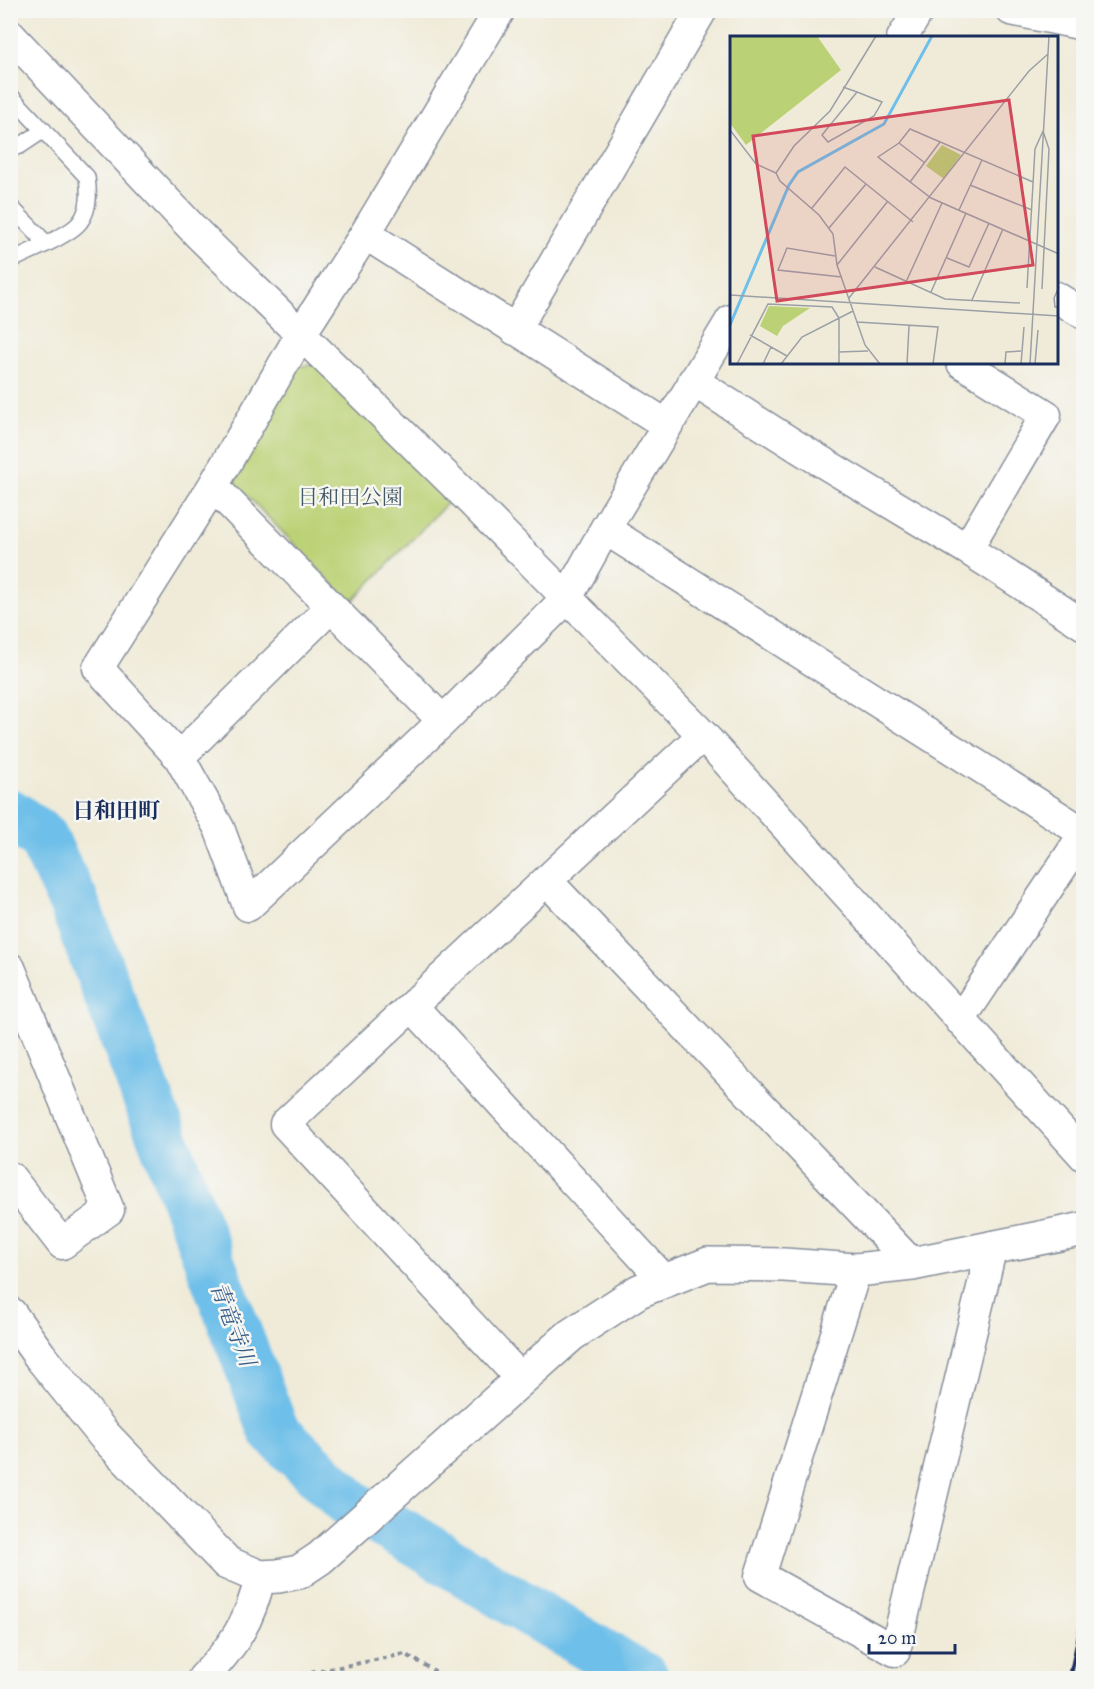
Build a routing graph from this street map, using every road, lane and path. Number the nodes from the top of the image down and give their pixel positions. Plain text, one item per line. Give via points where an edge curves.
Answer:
1 (500, 10) edge
2 (702, 10) edge
3 (919, 10) edge
4 (1011, 10) edge
5 (1083, 25) edge
6 (10, 36) edge
7 (903, 36) edge
8 (10, 95) edge
9 (44, 130) junction
10 (10, 149) edge
11 (10, 206) edge
12 (365, 234) junction
13 (46, 243) junction
14 (10, 261) edge
15 (1058, 298) edge
16 (1083, 314) edge
17 (730, 322) edge
18 (515, 330) junction
19 (301, 334) junction
20 (964, 364) edge
21 (693, 381) junction
22 (667, 425) junction
23 (213, 486) junction
24 (605, 529) junction
25 (967, 549) junction
26 (567, 598) junction
27 (331, 607) junction
28 (1083, 625) edge
29 (443, 721) junction
30 (703, 735) junction
31 (179, 757) junction
32 (1083, 833) edge
33 (547, 881) junction
34 (10, 969) edge
35 (412, 1006) junction
36 (960, 1020) junction
37 (1083, 1156) edge
38 (10, 1177) edge
39 (1083, 1229) edge
40 (992, 1246) junction
41 (912, 1264) junction
42 (856, 1270) junction
43 (665, 1281) junction
44 (10, 1314) edge
45 (520, 1379) junction
46 (260, 1577) junction
47 (203, 1678) edge
48 (285, 1678) edge
49 (447, 1678) edge

1 - 12 street
2 - 18 street
3 - 7 street
4 - 5 street
6 - 19 street via 198,234
8 - 9 lane
9 - 10 lane
9 - 13 lane via 87,177 89,189 81,222
11 - 13 lane
12 - 18 street
12 - 19 street
13 - 14 lane
15 - 16 street
17 - 21 street
18 - 22 street
19 - 23 street
19 - 26 street
20 - 25 street via 1046,415
21 - 22 street
21 - 25 street
22 - 24 street
23 - 27 street
23 - 31 street via 98,668
24 - 26 street
24 - 32 street
25 - 28 street
26 - 29 street
26 - 30 street
27 - 29 street
27 - 31 street
29 - 31 street via 248,906 219,828
30 - 33 street
30 - 36 street
32 - 36 street
33 - 35 street
33 - 41 street
34 - 38 street via 109,1210 62,1244
35 - 43 street
35 - 45 street via 285,1124
36 - 37 street
39 - 40 street
40 - 41 street
40 - 42 street via 895,1651 760,1576
41 - 42 street
42 - 43 street via 708,1264
43 - 45 street via 639,1291 571,1335
44 - 46 street via 104,1435 227,1563
45 - 46 street via 320,1558 299,1572
46 - 47 street via 255,1603 244,1627
48 - 49 path via 405,1654

